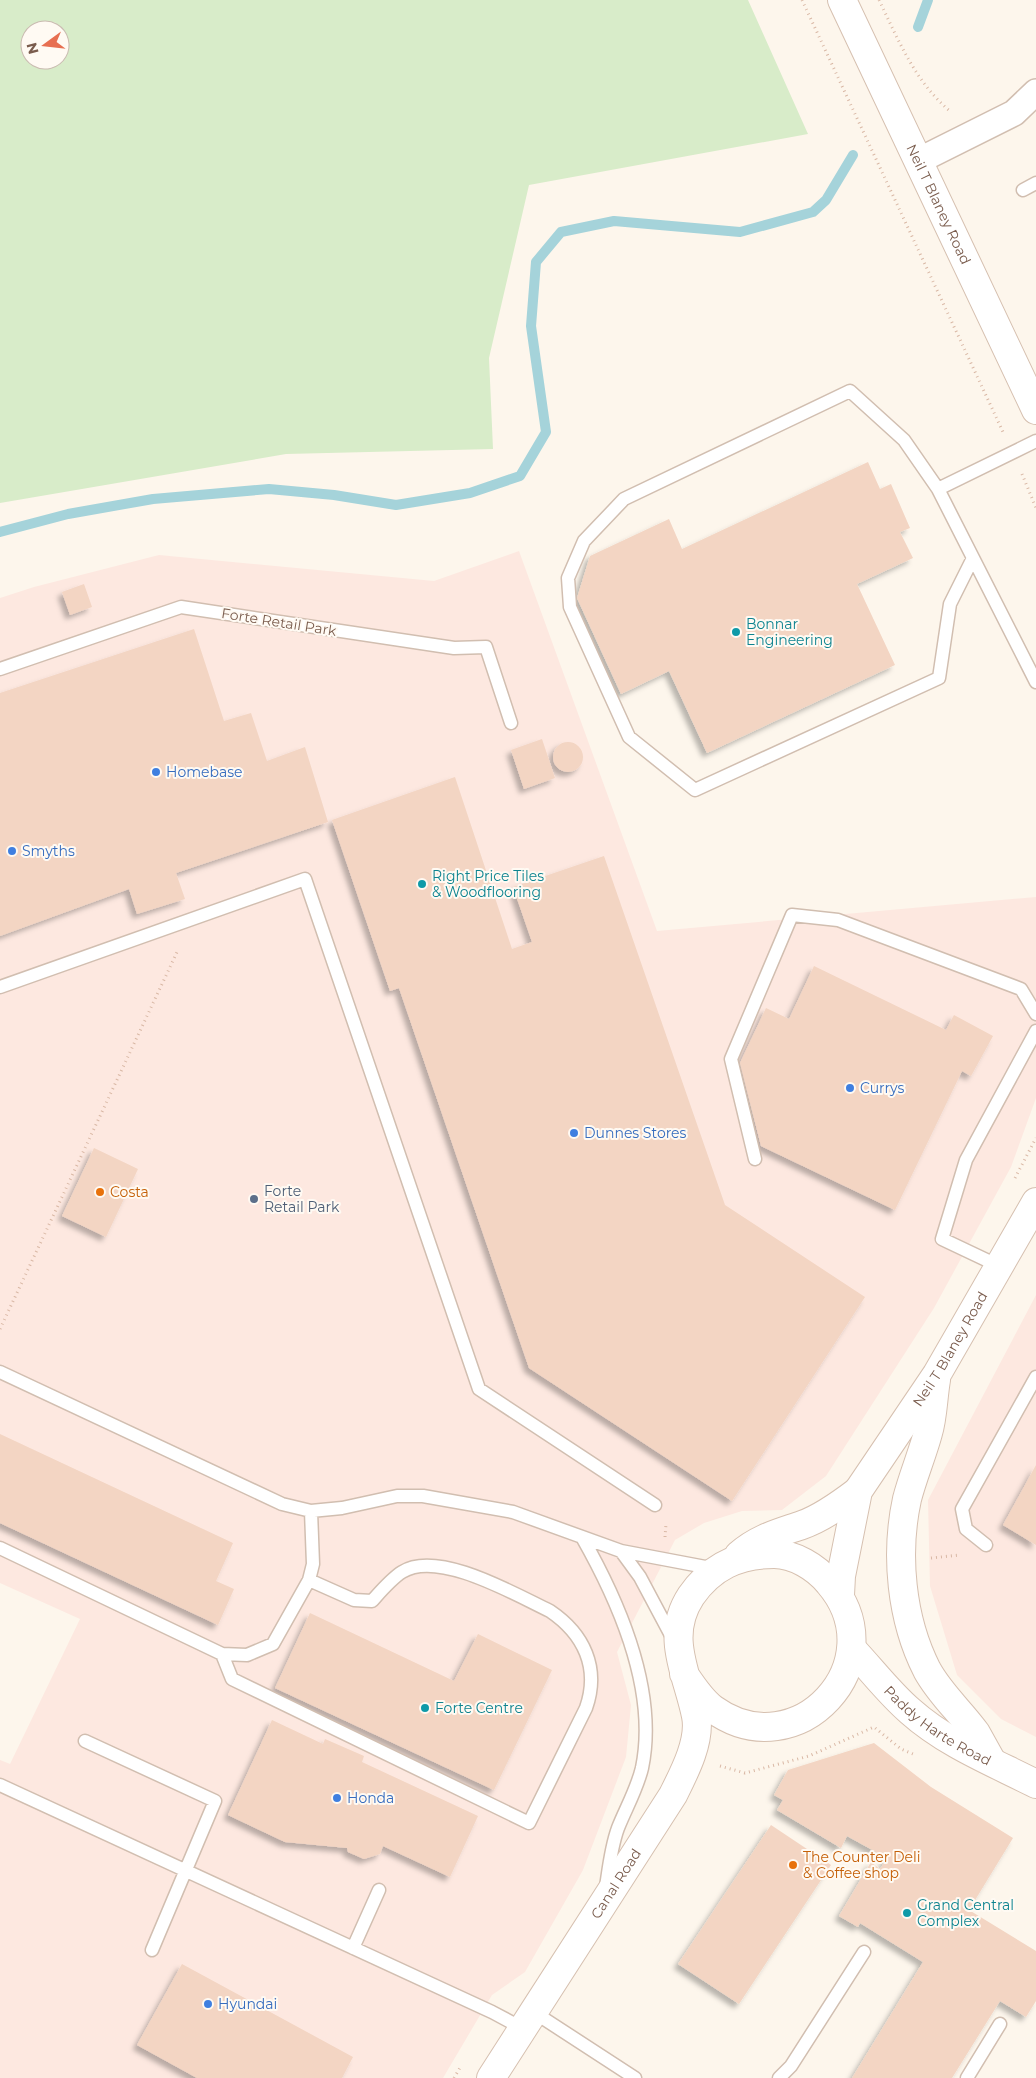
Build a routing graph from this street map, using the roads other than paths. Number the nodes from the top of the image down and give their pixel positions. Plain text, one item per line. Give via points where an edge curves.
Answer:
1 (842, 0) edge
2 (1036, 92) edge
3 (918, 161) junction
4 (1036, 184) edge
5 (1023, 190) dead end
6 (1036, 410) edge
7 (1036, 441) edge
8 (938, 489) junction
9 (973, 558) junction
10 (0, 669) edge
11 (1036, 682) edge
12 (511, 723) dead end
13 (0, 987) edge
14 (1036, 1014) edge
15 (1036, 1031) edge
16 (755, 1159) dead end
17 (1036, 1202) edge
18 (999, 1266) junction
19 (0, 1372) edge
20 (936, 1374) junction
21 (1036, 1377) edge
22 (858, 1491) junction
23 (655, 1506) road end
24 (312, 1511) junction
25 (582, 1537) junction
26 (986, 1545) road end
27 (0, 1548) edge
28 (621, 1551) junction
29 (725, 1564) junction
30 (309, 1580) junction
31 (840, 1596) junction
32 (678, 1648) junction
33 (852, 1649) junction
34 (222, 1654) junction
35 (684, 1674) junction
36 (85, 1741) dead end
37 (991, 1760) junction
38 (1036, 1784) edge
39 (0, 1785) edge
40 (185, 1871) junction
41 (379, 1890) dead end
42 (604, 1899) junction
43 (353, 1948) junction
44 (152, 1950) dead end
45 (864, 1952) dead end
46 (527, 2020) junction
47 (1000, 2024) dead end
48 (491, 2078) edge
49 (635, 2078) edge
50 (779, 2078) edge
51 (967, 2078) edge

1 - 3 main road, Neil T Blaney Road
2 - 3 street via 1014,113
3 - 6 main road, Neil T Blaney Road
4 - 5 lane
7 - 8 lane
8 - 9 lane
8 - 9 lane via 904,440 850,390 624,499 584,541 568,578 570,607 629,737 695,790 939,678 950,604
9 - 11 lane
10 - 12 lane, Forte Retail Park via 181,607 454,648 486,647
13 - 23 lane via 305,880 479,1389
14 - 16 lane via 1021,989 838,920 792,915 731,1059
15 - 18 lane via 966,1160 942,1239
17 - 18 main road, Neil T Blaney Road
18 - 20 main road, Neil T Blaney Road
19 - 24 lane via 282,1504
20 - 22 main road, Neil T Blaney Road
20 - 37 main road via 928,1432 904,1520 903,1589 911,1630 927,1669 938,1688 976,1733
21 - 26 lane via 962,1509 966,1529
22 - 29 main road, Neil T Blaney Road via 822,1516 768,1536
22 - 31 main road, Neil T Blaney Road
24 - 25 lane via 397,1496 423,1496 513,1512
24 - 30 lane via 313,1564
25 - 28 lane
25 - 42 lane via 614,1598 628,1635 646,1726 642,1767 611,1847
27 - 34 lane
28 - 29 lane via 660,1560
28 - 32 lane via 640,1577
29 - 31 main road via 757,1554 778,1554 821,1573
29 - 32 main road via 701,1583 689,1599 681,1622
30 - 34 lane via 273,1644 247,1654
30 - 34 lane via 354,1600 372,1601 404,1571 420,1566 439,1566 473,1576 550,1611 577,1635 588,1659 592,1690 530,1823 232,1679
31 - 33 main road via 850,1618
32 - 35 main road
33 - 35 main road via 838,1689 826,1703 805,1718 784,1725 758,1726 733,1720 712,1708
33 - 37 main road, Paddy Harte Road via 910,1711 951,1741
35 - 42 main road, Canal Road via 696,1717 694,1743 687,1767 673,1795
36 - 40 lane via 215,1801
37 - 38 main road, Paddy Harte Road
39 - 40 lane
40 - 43 lane
40 - 44 lane
41 - 43 lane
42 - 46 main road, Canal Road
43 - 46 lane
45 - 50 lane via 791,2066
46 - 48 main road, Canal Road
46 - 49 lane
47 - 51 lane

